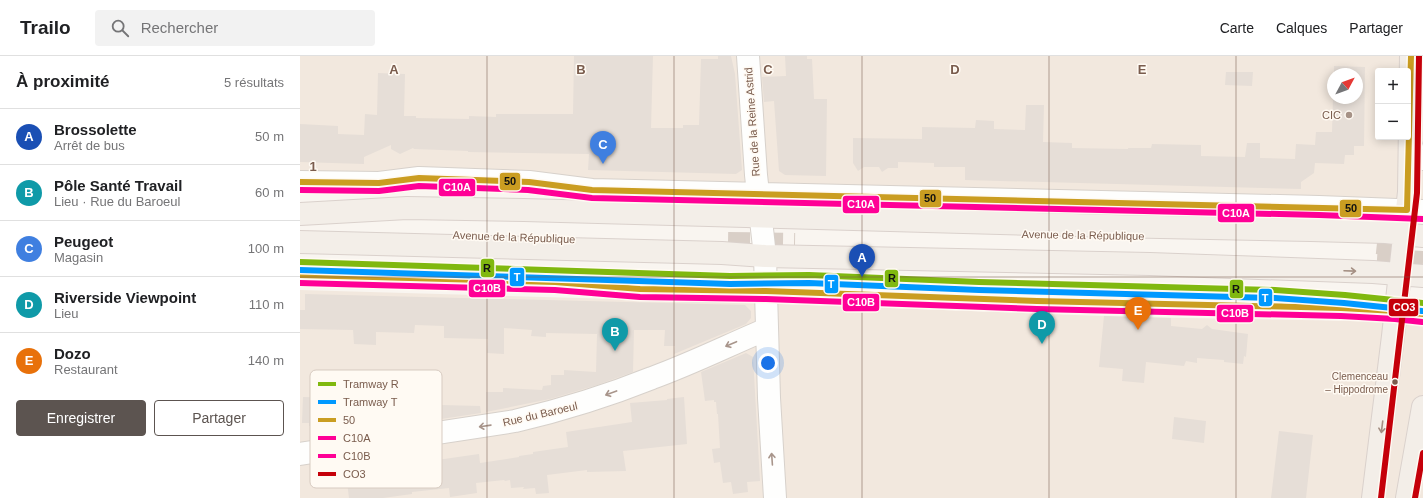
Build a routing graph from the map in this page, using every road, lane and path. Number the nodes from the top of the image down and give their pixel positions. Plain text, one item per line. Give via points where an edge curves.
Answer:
1 (748, 56) edge
2 (1411, 56) edge
3 (1410, 143) junction
4 (1423, 159) edge
5 (300, 182) edge
6 (758, 193) junction
7 (1415, 210) edge
8 (300, 215) edge
9 (300, 231) edge
10 (1414, 235) edge
11 (763, 236) junction
12 (792, 237) tunnel mouth
13 (300, 242) edge
14 (1377, 251) tunnel mouth
15 (1400, 274) junction
16 (300, 275) edge
17 (1423, 276) edge
18 (766, 291) junction
19 (1396, 311) junction
20 (1423, 314) edge
21 (767, 329) junction
22 (1423, 407) edge
23 (442, 432) edge
24 (310, 452) edge
25 (300, 454) edge
26 (775, 498) edge
27 (1373, 498) edge
28 (1407, 498) edge

1 - 6 street, Rue de la Reine Astrid
2 - 3 main road
3 - 4 street via 1414,153
3 - 7 main road
5 - 6 street via 379,184 419,178 533,182 592,190
6 - 7 street
6 - 11 street, Rue de la Reine Astrid
7 - 10 main road
8 - 9 main road, Avenue de la République via 726,236
8 - 11 main road via 407,208
10 - 11 main road via 1327,230
10 - 15 main road
11 - 13 main road via 722,253
11 -> 15 main road via 1157,265
11 - 18 street, Rue de la Reine Astrid
12 - 14 main road, Avenue de la République via 1352,257
15 - 17 main road
15 - 19 main road
16 - 18 street via 555,282 646,289
18 - 19 street
18 - 21 street, Rue de la Reine Astrid
19 - 20 street
19 -> 27 main road
21 -> 23 street, Rue du Baroeul via 653,378 581,404 515,421
26 -> 21 street, Rue de la Reine Astrid
22 - 28 main road
24 -> 25 street, Rue du Baroeul

